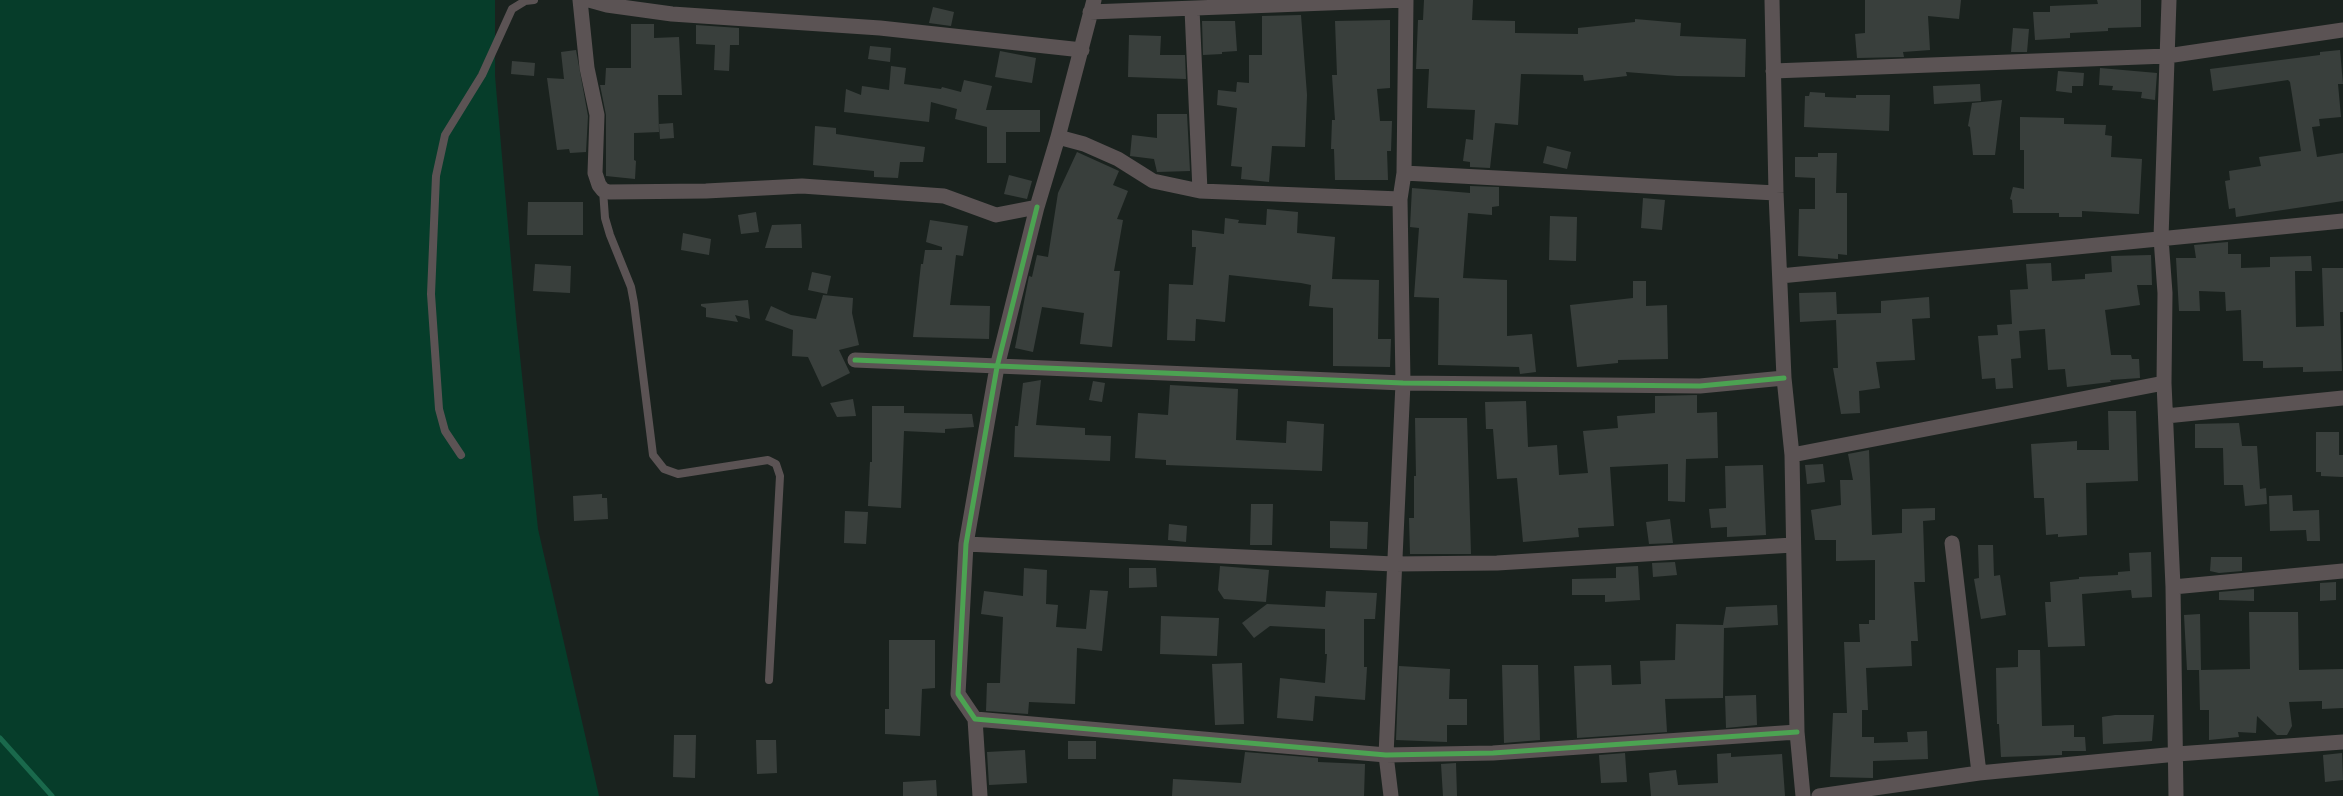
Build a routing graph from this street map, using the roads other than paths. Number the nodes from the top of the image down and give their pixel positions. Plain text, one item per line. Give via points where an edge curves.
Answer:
1 (534, 0) edge
2 (580, 0) edge
3 (589, 0) edge
4 (1406, 0) edge
5 (1772, 0) edge
6 (2169, 0) edge
7 (1092, 6) edge
8 (1192, 9) junction
9 (2343, 30) edge
10 (1082, 50) junction
11 (2167, 56) junction
12 (1773, 72) junction
13 (1058, 136) junction
14 (1404, 173) junction
15 (603, 190) junction
16 (1200, 191) junction
17 (1776, 194) junction
18 (1400, 200) junction
19 (1037, 207) junction
20 (2343, 221) edge
21 (2161, 238) junction
22 (1780, 276) junction
23 (855, 360) dead end
24 (997, 366) junction
25 (1784, 378) junction
26 (1403, 383) junction
27 (2164, 383) junction
28 (2343, 398) edge
29 (2166, 416) junction
30 (462, 454) dead end
31 (1792, 455) junction
32 (1952, 542) dead end
33 (966, 544) junction
34 (1793, 545) junction
35 (1394, 564) junction
36 (2343, 571) edge
37 (2173, 587) junction
38 (769, 680) dead end
39 (975, 719) junction
40 (1797, 732) junction
41 (2343, 742) edge
42 (2177, 754) junction
43 (1386, 755) junction
44 (1979, 773) junction
45 (980, 796) edge
46 (1391, 796) edge
47 (1803, 796) edge
48 (1819, 796) edge
49 (2176, 796) edge

1 - 30 lane via 512,9 482,75 445,135 436,176 431,294 439,409 445,431
2 - 15 street via 587,68 597,115 595,173
3 - 10 street via 607,6 672,14 880,28
4 - 8 street
4 - 14 street
5 - 12 street
6 - 11 street
7 - 8 street
7 - 10 street
8 - 16 street
9 - 11 street
10 - 13 street
11 - 12 street
11 - 21 street
12 - 17 street
13 - 16 street via 1118,159 1154,181
13 - 19 street
14 - 17 street
14 - 18 street
15 - 19 street via 706,191 802,186 944,196 996,215
15 - 38 lane via 610,235 633,295 653,455 664,469 678,474 768,460 776,464 780,476
16 - 18 street
17 - 22 street
18 - 26 street
19 - 24 street
20 - 21 street
21 - 22 street
21 - 27 street via 2165,293
22 - 25 street
23 - 24 street
24 - 26 street
24 - 33 street
25 - 26 street via 1700,386
25 - 31 street
26 - 35 street
27 - 29 street
27 - 31 street
28 - 29 street
29 - 37 street
31 - 34 street
32 - 44 street
33 - 35 street
33 - 39 street via 958,694
34 - 35 street via 1497,562
34 - 40 street
35 - 43 street
36 - 37 street
37 - 42 street
39 - 43 street
39 - 45 street
40 - 43 street via 1493,753
40 - 47 street
41 - 42 street
42 - 44 street
42 - 49 street
43 - 46 street
44 - 48 street

